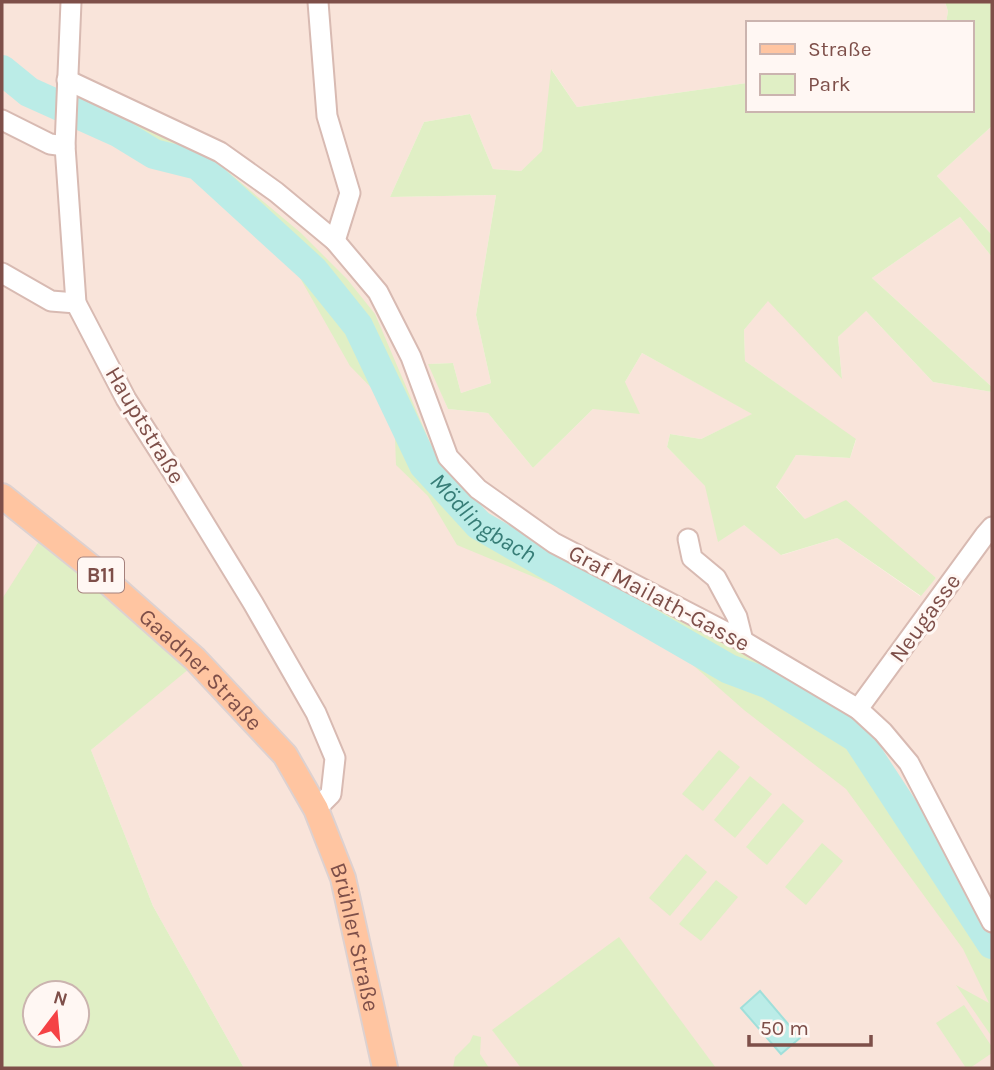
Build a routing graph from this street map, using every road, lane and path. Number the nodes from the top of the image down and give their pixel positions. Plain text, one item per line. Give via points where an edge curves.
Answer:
1 (71, 2) edge
2 (318, 2) edge
3 (67, 86) junction
4 (2, 120) edge
5 (65, 146) junction
6 (335, 241) junction
7 (2, 273) edge
8 (76, 303) junction
9 (2, 496) edge
10 (992, 527) edge
11 (688, 538) dead end
12 (743, 641) junction
13 (859, 709) junction
14 (316, 809) junction
15 (992, 922) edge
16 (385, 1068) edge

1 - 3 street, Hauptstraße
2 - 6 street via 327,116 350,193
3 - 5 street, Hauptstraße
3 - 6 street, Graf Mailath-Gasse via 220,152
4 - 5 street via 50,144
5 - 8 street, Hauptstraße
6 - 12 street, Graf Mailath-Gasse via 378,292 411,356 448,457 478,489 554,543
7 - 8 street via 51,301
8 - 14 street, Hauptstraße via 126,400 316,713 335,758 331,794
9 - 14 main road, Gaadner Straße / B11 via 92,567 195,659 285,755
10 - 13 street, Neugasse
11 - 12 street via 692,558 716,578 737,617
12 - 13 street, Graf Mailath-Gasse
13 - 15 street, Graf Mailath-Gasse via 909,763
14 - 16 main road, Brühler Straße / B11 via 343,878

